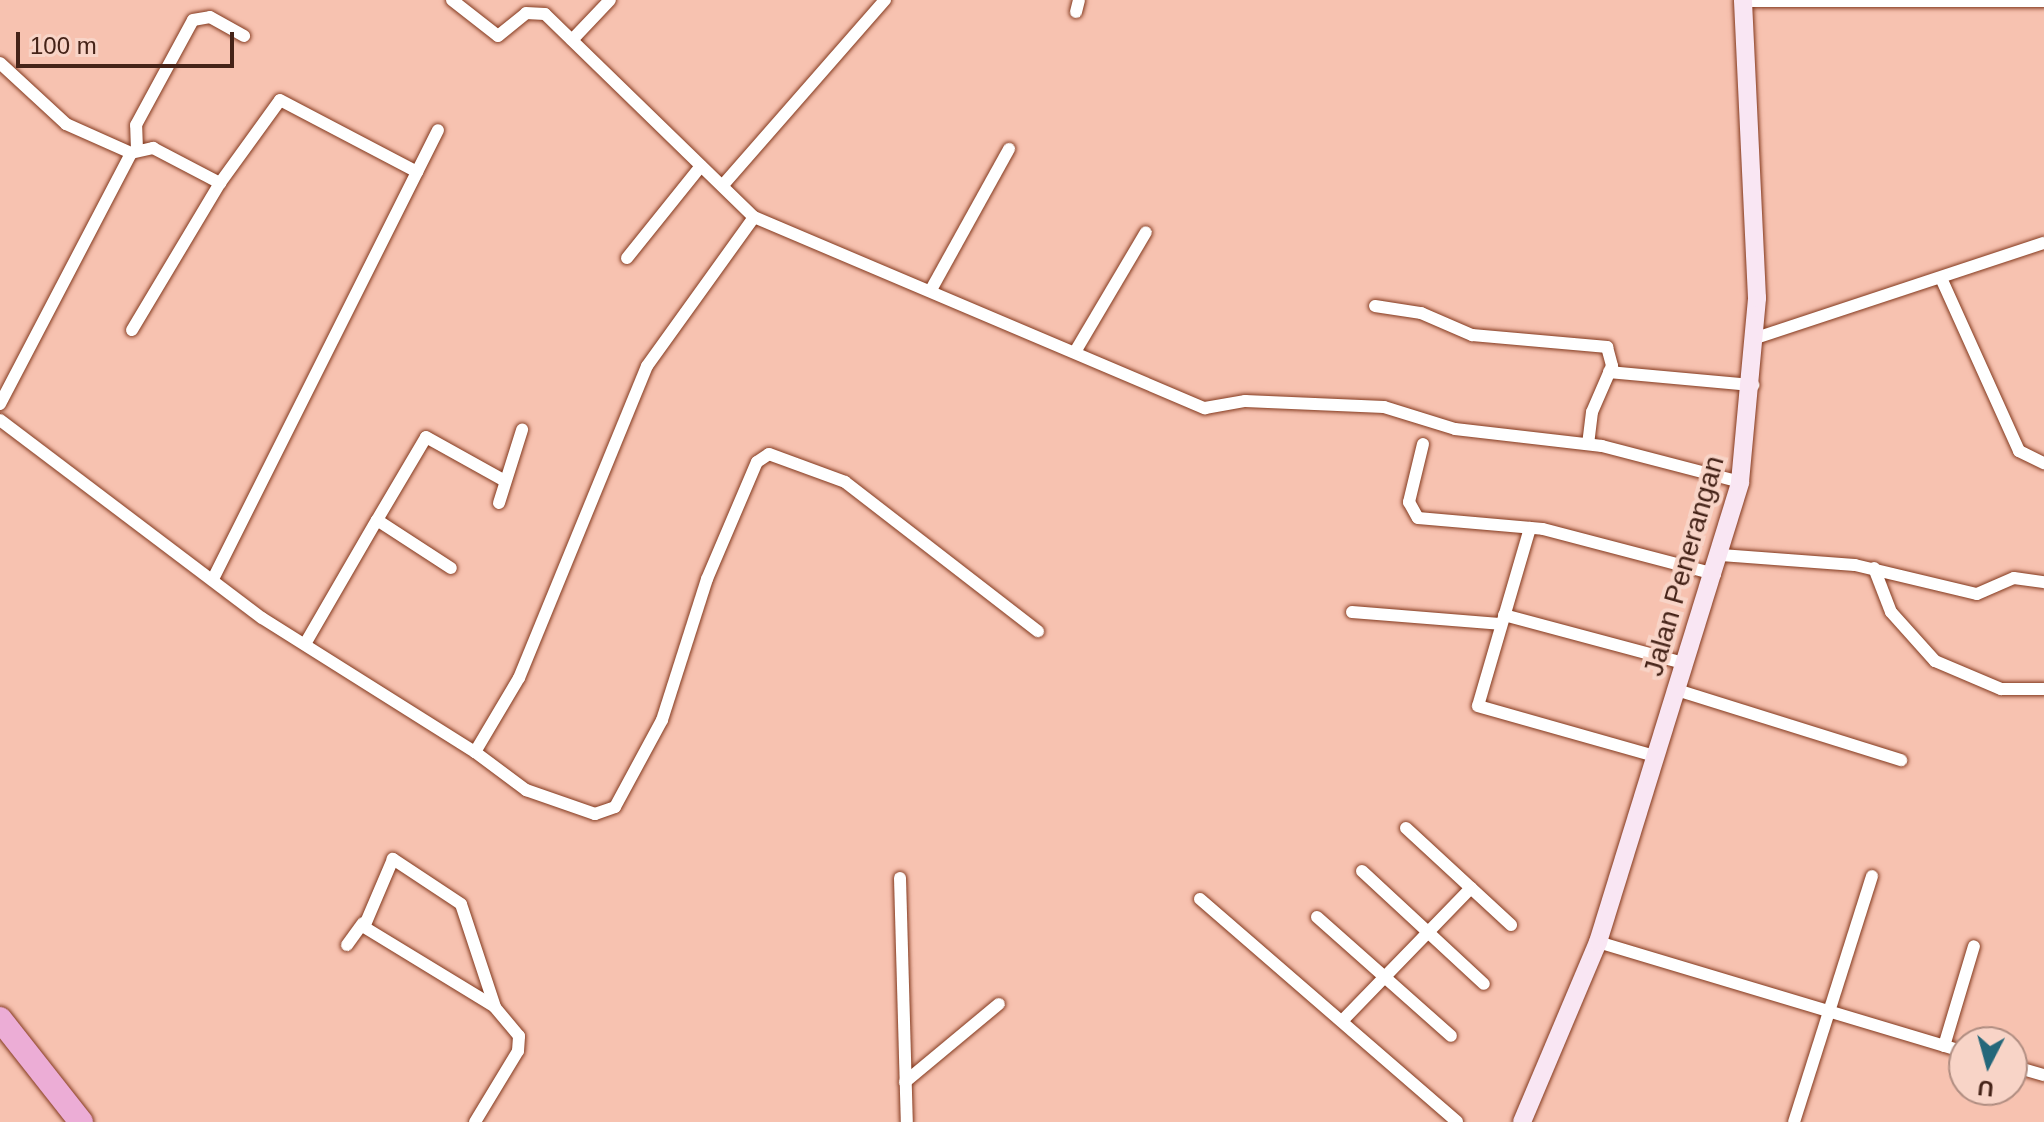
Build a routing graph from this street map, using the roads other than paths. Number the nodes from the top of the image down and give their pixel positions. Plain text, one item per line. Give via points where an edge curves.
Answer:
1 (452, 0) edge
2 (610, 0) edge
3 (885, 0) edge
4 (1743, 0) edge
5 (2044, 1) edge
6 (244, 36) dead end
7 (572, 40) junction
8 (0, 63) edge
9 (438, 130) dead end
10 (1009, 149) dead end
11 (134, 151) junction
12 (701, 166) junction
13 (417, 172) junction
14 (220, 183) junction
15 (723, 185) junction
16 (754, 217) junction
17 (1146, 232) dead end
18 (2044, 243) edge
19 (627, 258) dead end
20 (1941, 278) junction
21 (932, 288) junction
22 (1375, 306) dead end
23 (132, 330) dead end
24 (1756, 338) junction
25 (1075, 352) junction
26 (1609, 372) junction
27 (1753, 385) junction
28 (0, 404) edge
29 (0, 420) edge
30 (522, 430) dead end
31 (1423, 444) dead end
32 (1588, 444) junction
33 (2044, 463) edge
34 (505, 481) junction
35 (1740, 482) junction
36 (499, 503) dead end
37 (377, 520) junction
38 (1530, 528) junction
39 (1721, 555) junction
40 (451, 568) dead end
41 (1874, 568) junction
42 (1715, 574) junction
43 (213, 579) junction
44 (2044, 582) edge
45 (1352, 612) dead end
46 (1502, 619) junction
47 (1038, 631) dead end
48 (305, 644) junction
49 (1687, 664) junction
50 (2044, 689) edge
51 (1677, 690) junction
52 (475, 752) junction
53 (1655, 756) junction
54 (1901, 760) dead end
55 (1406, 828) dead end
56 (1362, 871) dead end
57 (1872, 876) dead end
58 (900, 878) dead end
59 (1471, 888) junction
60 (1200, 899) dead end
61 (1317, 917) dead end
62 (363, 923) junction
63 (1511, 925) dead end
64 (1428, 931) junction
65 (1598, 942) junction
66 (347, 945) dead end
67 (1974, 946) dead end
68 (1386, 976) junction
69 (1484, 984) dead end
70 (999, 1004) dead end
71 (495, 1007) junction
72 (1826, 1012) junction
73 (0, 1019) edge
74 (1343, 1020) junction
75 (1451, 1036) dead end
76 (1944, 1046) junction
77 (1948, 1047) edge
78 (905, 1082) junction
79 (81, 1122) edge
80 (475, 1122) edge
81 (907, 1122) edge
82 (1457, 1122) edge
83 (1522, 1122) edge
84 (1794, 1122) edge

1 - 7 street via 491,35 539,11
2 - 7 street
3 - 15 street
4 - 5 street
4 - 24 street, Jalan Penerangan
6 - 11 street via 210,17 193,20 136,125
7 - 12 street
8 - 11 street via 66,124
9 - 13 street
10 - 21 street
11 - 14 street via 156,150
11 - 28 street
12 - 15 street
12 - 19 street
13 - 14 street via 280,100
13 - 43 street
14 - 23 street
15 - 16 street
16 - 21 street
16 - 52 street via 647,366 519,678
17 - 25 street
18 - 20 street
20 - 24 street
20 - 33 street via 2019,451
21 - 25 street
22 - 26 street via 1421,313 1472,335 1602,344 1612,356
24 - 27 street, Jalan Penerangan
25 - 32 street via 1205,408 1245,401 1384,407 1476,433
26 - 27 street
26 - 32 street
27 - 35 street, Jalan Penerangan
29 - 43 street
30 - 34 street
31 - 38 street via 1409,502 1418,518
32 - 35 street
34 - 36 street
34 - 37 street via 426,437
35 - 39 street, Jalan Penerangan
37 - 40 street
37 - 48 street
38 - 42 street
38 - 46 street
39 - 41 street
39 - 42 street, Jalan Penerangan
41 - 44 street via 1974,593 2014,578
41 - 50 street via 1891,612 1935,661 2001,689
42 - 49 street, Jalan Penerangan
43 - 48 street
45 - 46 street
46 - 49 street
46 - 53 street via 1478,695 1482,710
47 - 52 street via 845,482 769,454 757,462 707,579 662,720 615,807 595,814 526,790
48 - 52 street
49 - 51 street, Jalan Penerangan
51 - 53 street, Jalan Penerangan
51 - 54 street
53 - 65 street, Jalan Penerangan
55 - 59 street
56 - 64 street
57 - 72 street
58 - 78 street
59 - 63 street
59 - 64 street
60 - 74 street
61 - 68 street
62 - 66 street
62 - 71 street
62 - 71 street via 393,859 407,861 461,904
64 - 68 street
64 - 69 street
65 - 72 street
65 - 83 street, Jalan Penerangan
67 - 76 street
68 - 74 street
68 - 75 street
70 - 78 street
71 - 80 street via 514,1025 519,1047
72 - 76 street
72 - 84 street
73 - 79 highway
74 - 82 street
76 - 77 street
78 - 81 street

